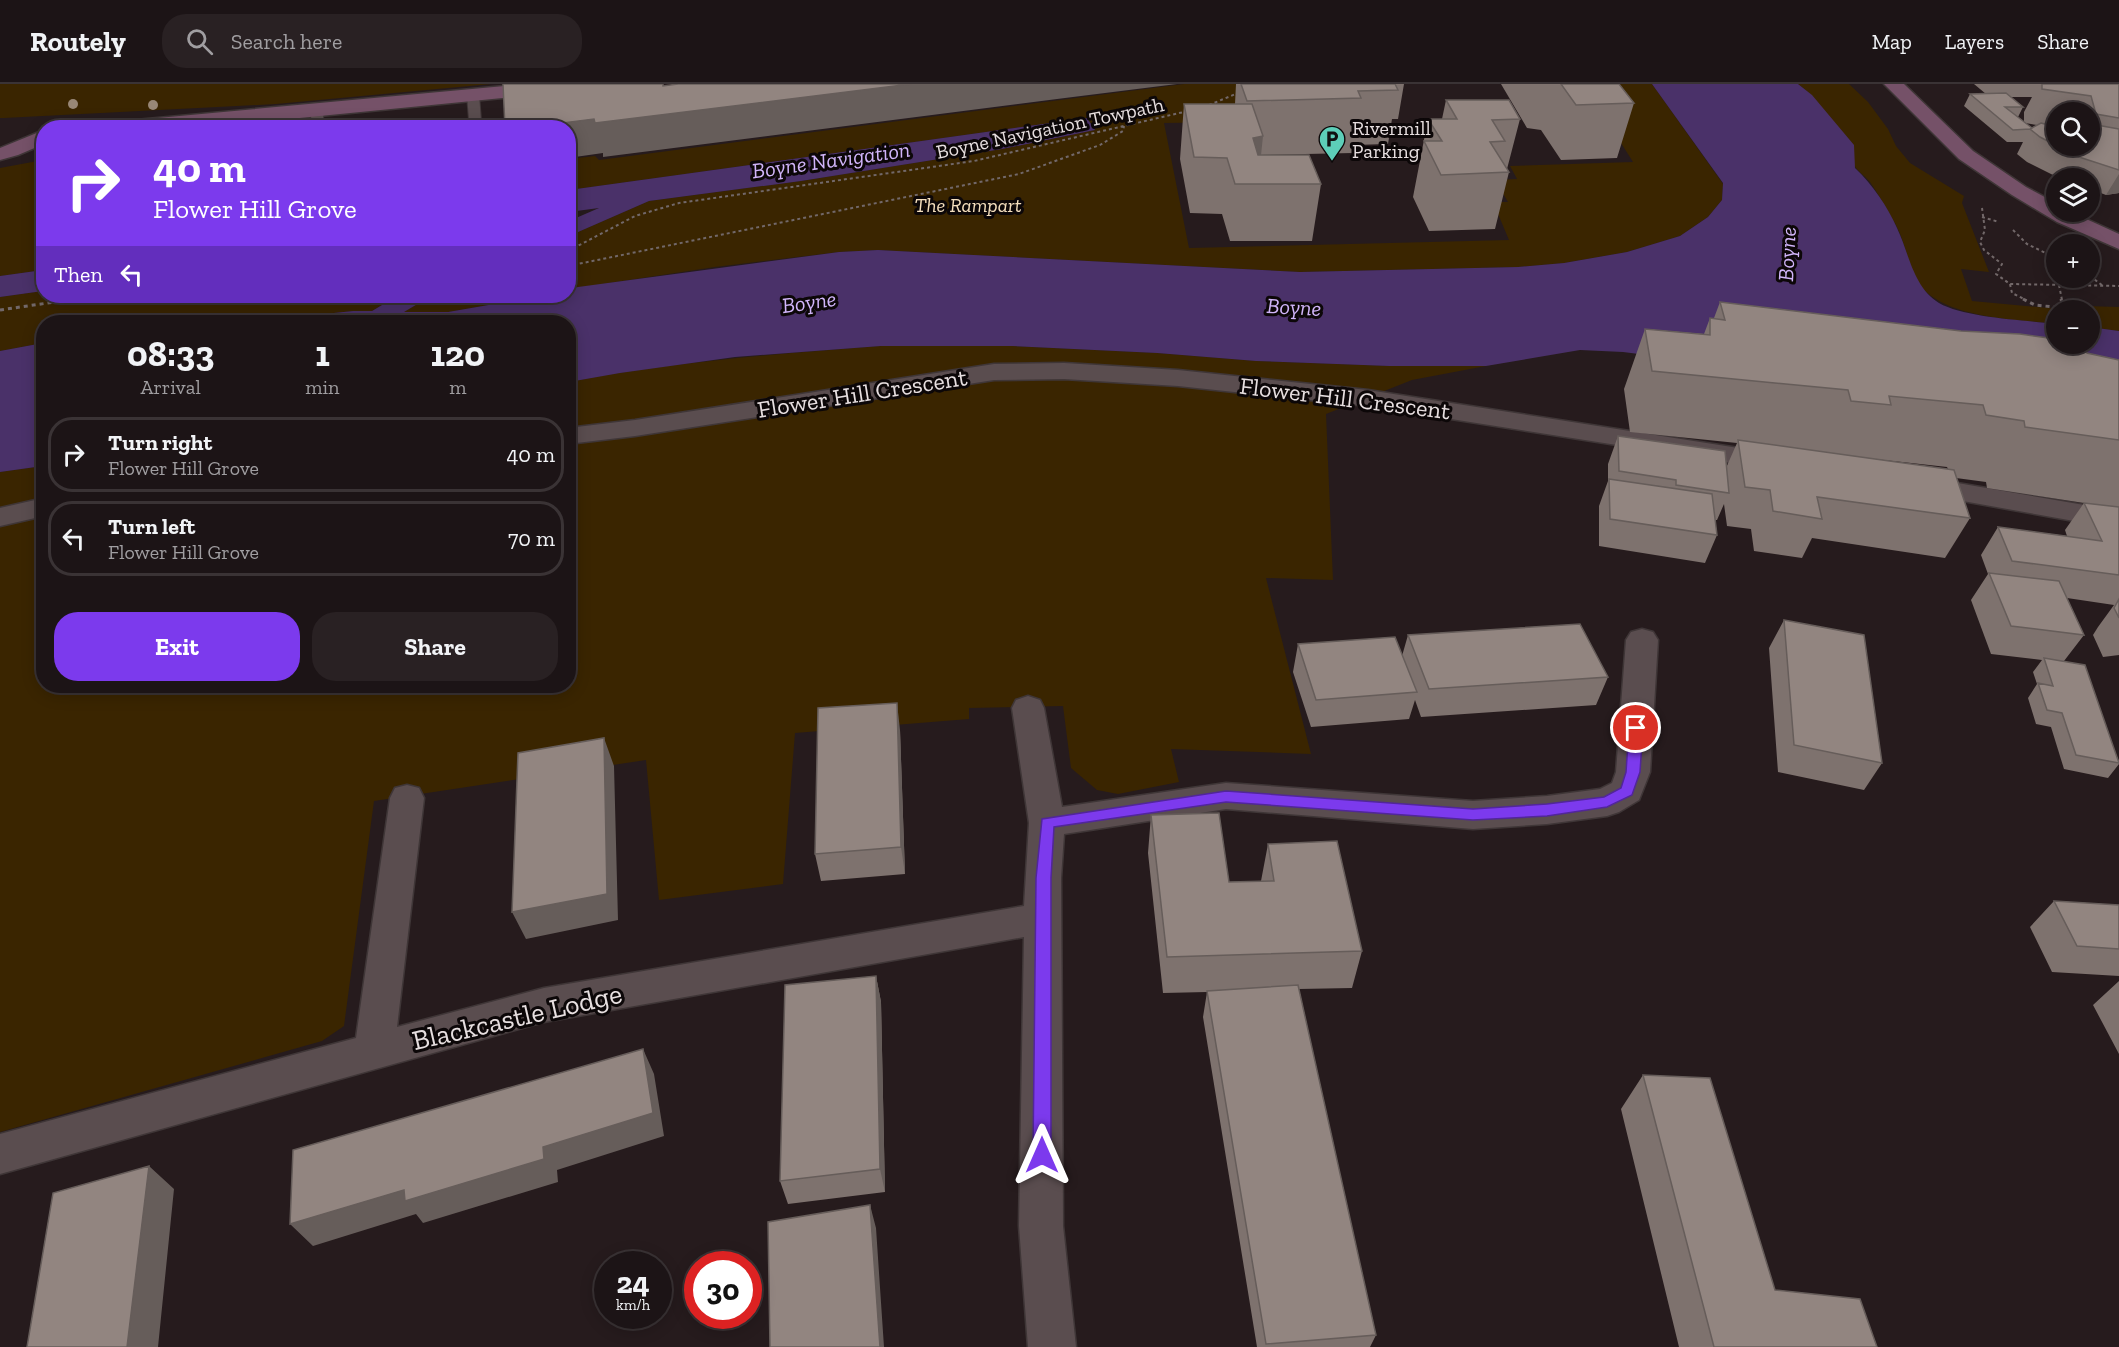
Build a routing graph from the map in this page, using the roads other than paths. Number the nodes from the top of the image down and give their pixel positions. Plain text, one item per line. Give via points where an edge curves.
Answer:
1 (584, 84) edge
2 (1893, 84) edge
3 (473, 95) junction
4 (317, 119) edge
5 (294, 120) edge
6 (476, 120) dead end
7 (10, 130) dead end
8 (36, 130) edge
9 (36, 140) edge
10 (0, 154) edge
11 (2119, 242) edge
12 (576, 435) edge
13 (1805, 466) edge
14 (1898, 482) edge
15 (36, 509) edge
16 (0, 517) edge
17 (2119, 520) edge
18 (1642, 640) dead end
19 (1028, 708) dead end
20 (408, 798) dead end
21 (1047, 823) junction
22 (1043, 918) junction
23 (374, 1052) junction
24 (0, 1154) edge
25 (1052, 1347) edge

1 - 3 main road
2 - 11 main road via 1966,155 2019,191
3 - 4 main road
3 - 6 lane
4 - 5 main road
7 - 8 main road
9 - 10 main road
12 - 13 street, Flower Hill Crescent via 994,372 1064,371 1178,378 1368,398
14 - 17 street
15 - 16 street
18 - 21 street via 1633,772 1627,791 1607,802 1473,815 1226,796
19 - 21 street
20 - 23 street
21 - 22 street
22 - 23 street, Blackcastle Lodge via 544,1005
22 - 25 street via 1041,1226
23 - 24 street, Blackcastle Lodge

